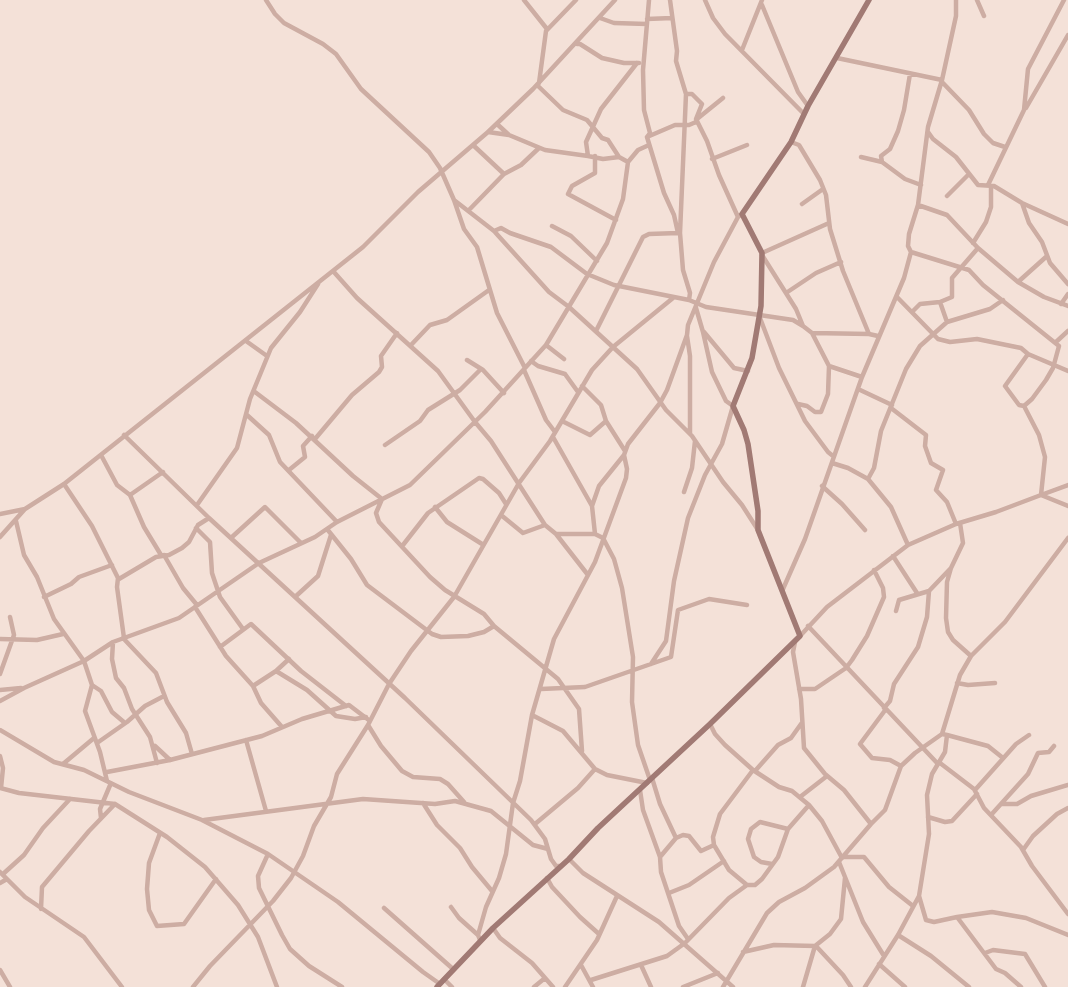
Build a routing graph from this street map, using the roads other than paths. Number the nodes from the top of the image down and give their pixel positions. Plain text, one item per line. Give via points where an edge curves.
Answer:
1 (266, 0) edge
2 (524, 0) edge
3 (576, 0) edge
4 (615, 0) edge
5 (649, 0) edge
6 (670, 0) edge
7 (704, 0) edge
8 (869, 0) edge
9 (956, 0) edge
10 (977, 0) edge
11 (1064, 0) edge
12 (762, 2) edge
13 (984, 16) dead end
14 (600, 18) junction
15 (672, 18) junction
16 (647, 21) junction
17 (547, 29) junction
18 (1068, 35) edge
19 (575, 44) junction
20 (742, 50) junction
21 (837, 58) junction
22 (640, 62) junction
23 (910, 74) junction
24 (942, 81) junction
25 (538, 84) junction
26 (686, 94) junction
27 (723, 98) dead end
28 (808, 106) junction
29 (1024, 110) junction
30 (804, 114) junction
31 (696, 121) junction
32 (497, 124) junction
33 (684, 125) junction
34 (592, 127) junction
35 (488, 132) junction
36 (928, 132) junction
37 (509, 135) junction
38 (647, 137) junction
39 (791, 142) junction
40 (649, 144) junction
41 (473, 145) junction
42 (747, 145) dead end
43 (1005, 147) junction
44 (538, 148) junction
45 (588, 156) junction
46 (595, 156) junction
47 (619, 157) junction
48 (862, 157) dead end
49 (712, 159) junction
50 (628, 162) junction
51 (882, 162) junction
52 (441, 172) junction
53 (504, 174) junction
54 (969, 174) junction
55 (921, 185) junction
56 (989, 186) junction
57 (823, 189) junction
58 (947, 196) dead end
59 (454, 200) junction
60 (1022, 203) junction
61 (802, 204) dead end
62 (918, 205) junction
63 (468, 211) junction
64 (740, 215) junction
65 (616, 220) junction
66 (829, 223) junction
67 (1068, 224) edge
68 (552, 226) dead end
69 (494, 231) junction
70 (679, 233) junction
71 (973, 243) junction
72 (978, 248) junction
73 (911, 252) junction
74 (762, 254) junction
75 (1047, 256) junction
76 (597, 261) junction
77 (840, 262) junction
78 (962, 267) junction
79 (332, 271) junction
80 (587, 274) junction
81 (1018, 282) junction
82 (319, 283) junction
83 (1068, 284) edge
84 (620, 286) junction
85 (490, 290) junction
86 (786, 293) junction
87 (1068, 294) edge
88 (897, 297) junction
89 (673, 298) junction
90 (689, 300) junction
91 (1002, 300) junction
92 (940, 302) junction
93 (1061, 304) junction
94 (697, 306) junction
95 (1068, 306) edge
96 (569, 307) junction
97 (912, 312) junction
98 (759, 314) junction
99 (947, 322) junction
100 (803, 326) junction
101 (1068, 331) edge
102 (596, 332) junction
103 (703, 332) junction
104 (397, 333) junction
105 (812, 333) junction
106 (869, 334) junction
107 (931, 334) junction
108 (687, 335) junction
109 (878, 336) junction
110 (246, 341) junction
111 (1056, 342) junction
112 (410, 345) junction
113 (546, 345) junction
114 (613, 347) junction
115 (1028, 354) junction
116 (267, 356) junction
117 (564, 359) dead end
118 (467, 360) dead end
119 (531, 361) junction
120 (1054, 364) junction
121 (829, 366) junction
122 (481, 369) junction
123 (525, 369) junction
124 (1068, 371) edge
125 (748, 372) junction
126 (862, 377) junction
127 (582, 386) junction
128 (858, 389) junction
129 (255, 392) junction
130 (578, 392) junction
131 (455, 393) junction
132 (504, 393) junction
133 (660, 403) junction
134 (798, 404) junction
135 (733, 406) junction
136 (1024, 406) junction
137 (891, 407) junction
138 (247, 414) junction
139 (562, 421) junction
140 (606, 421) junction
141 (475, 422) junction
142 (554, 434) junction
143 (124, 435) junction
144 (692, 436) junction
145 (313, 438) junction
146 (695, 441) junction
147 (385, 445) dead end
148 (624, 453) junction
149 (101, 455) junction
150 (834, 456) junction
151 (832, 463) junction
152 (713, 464) junction
153 (289, 470) junction
154 (163, 472) junction
155 (868, 479) junction
156 (519, 483) junction
157 (64, 484) junction
158 (1068, 485) edge
159 (822, 486) junction
160 (684, 492) dead end
161 (130, 495) junction
162 (1041, 495) junction
163 (382, 499) junction
164 (506, 504) junction
165 (197, 505) junction
166 (592, 506) junction
167 (1068, 506) edge
168 (435, 507) junction
169 (25, 509) junction
170 (0, 514) edge
171 (501, 515) junction
172 (209, 518) junction
173 (16, 521) junction
174 (337, 522) junction
175 (958, 523) junction
176 (545, 525) junction
177 (196, 528) junction
178 (327, 529) junction
179 (758, 530) junction
180 (865, 530) dead end
181 (556, 534) junction
182 (595, 534) junction
183 (332, 535) junction
184 (0, 537) edge
185 (232, 537) junction
186 (602, 538) junction
187 (1068, 538) edge
188 (301, 543) junction
189 (482, 544) junction
190 (403, 545) junction
191 (908, 545) junction
192 (162, 555) junction
193 (892, 556) junction
194 (259, 563) junction
195 (112, 565) junction
196 (951, 568) junction
197 (874, 570) junction
198 (588, 575) junction
199 (118, 579) junction
200 (783, 589) junction
201 (217, 590) junction
202 (929, 591) junction
203 (918, 593) junction
204 (454, 596) junction
205 (295, 597) junction
206 (44, 598) junction
207 (747, 605) dead end
208 (196, 606) junction
209 (896, 611) dead end
210 (10, 618) dead end
211 (494, 626) junction
212 (808, 626) junction
213 (243, 629) junction
214 (426, 631) junction
215 (63, 634) junction
216 (800, 636) junction
217 (124, 638) junction
218 (0, 639) edge
219 (13, 639) junction
220 (113, 642) junction
221 (795, 642) junction
222 (220, 647) junction
223 (971, 656) junction
224 (289, 660) junction
225 (84, 661) junction
226 (651, 664) junction
227 (1, 667) edge
228 (547, 668) junction
229 (846, 668) junction
230 (632, 670) junction
231 (276, 671) junction
232 (0, 674) edge
233 (957, 683) junction
234 (995, 683) dead end
235 (389, 684) junction
236 (92, 685) junction
237 (253, 686) junction
238 (24, 688) junction
239 (541, 689) junction
240 (566, 689) junction
241 (800, 689) junction
242 (0, 690) edge
243 (164, 696) junction
244 (0, 701) edge
245 (346, 706) junction
246 (885, 708) junction
247 (330, 711) junction
248 (136, 715) junction
249 (532, 715) junction
250 (368, 721) junction
251 (126, 723) junction
252 (710, 724) junction
253 (801, 724) junction
254 (282, 727) junction
255 (0, 730) edge
256 (945, 734) junction
257 (1029, 735) dead end
258 (246, 740) junction
259 (96, 741) junction
260 (154, 746) junction
261 (1054, 746) dead end
262 (922, 747) junction
263 (582, 752) junction
264 (192, 754) junction
265 (0, 756) edge
266 (1003, 758) junction
267 (170, 760) junction
268 (157, 763) junction
269 (939, 763) junction
270 (63, 764) junction
271 (901, 766) junction
272 (595, 770) junction
273 (754, 771) junction
274 (107, 772) junction
275 (827, 776) junction
276 (650, 780) junction
277 (109, 782) junction
278 (1068, 785) edge
279 (1, 788) edge
280 (640, 790) junction
281 (976, 792) junction
282 (800, 796) junction
283 (70, 799) junction
284 (102, 802) junction
285 (423, 803) junction
286 (465, 803) junction
287 (513, 803) junction
288 (115, 804) junction
289 (328, 804) junction
290 (809, 804) junction
291 (1001, 804) junction
292 (1068, 808) edge
293 (266, 811) junction
294 (990, 815) junction
295 (928, 817) junction
296 (101, 818) junction
297 (202, 820) junction
298 (535, 824) junction
299 (870, 824) junction
300 (509, 825) junction
301 (788, 829) junction
302 (160, 833) junction
303 (676, 838) junction
304 (714, 846) junction
305 (548, 850) junction
306 (1023, 850) junction
307 (268, 854) junction
308 (660, 857) junction
309 (569, 859) junction
310 (841, 859) junction
311 (724, 861) junction
312 (772, 864) junction
313 (561, 866) junction
314 (295, 871) junction
315 (1, 873) edge
316 (547, 878) junction
317 (845, 878) junction
318 (7, 879) junction
319 (216, 879) junction
320 (0, 883) edge
321 (747, 885) junction
322 (492, 893) junction
323 (668, 893) junction
324 (617, 896) junction
325 (919, 896) junction
326 (913, 906) junction
327 (267, 907) junction
328 (451, 907) dead end
329 (384, 908) dead end
330 (41, 909) junction
331 (1068, 914) edge
332 (957, 917) junction
333 (250, 924) junction
334 (493, 928) junction
335 (600, 934) junction
336 (898, 935) junction
337 (1068, 935) edge
338 (479, 938) junction
339 (686, 941) junction
340 (816, 946) junction
341 (743, 952) junction
342 (985, 953) junction
343 (884, 956) junction
344 (641, 964) junction
345 (880, 964) junction
346 (581, 965) junction
347 (453, 969) junction
348 (0, 970) edge
349 (718, 973) junction
350 (545, 978) junction
351 (591, 980) junction
352 (726, 980) junction
353 (440, 983) edge
354 (10, 987) edge
355 (122, 987) edge
356 (193, 987) edge
357 (277, 987) edge
358 (342, 987) edge
359 (452, 987) edge
360 (534, 987) edge
361 (553, 987) edge
362 (565, 987) edge
363 (593, 987) edge
364 (651, 987) edge
365 (683, 987) edge
366 (723, 987) edge
367 (733, 987) edge
368 (803, 987) edge
369 (851, 987) edge
370 (865, 987) edge
371 (905, 987) edge
372 (969, 987) edge
373 (1021, 987) edge
374 (1045, 987) edge

1 - 52 street via 284,23 336,54 361,89 429,152
2 - 17 street
3 - 17 street
4 - 14 street
5 - 16 street
6 - 15 street
7 - 20 street via 716,22
8 - 21 main road
9 - 24 street via 956,16
10 - 13 street
11 - 29 street via 1028,69
12 - 20 street
12 - 28 street via 798,92
14 - 16 street via 614,24
14 - 19 street
15 - 16 street
15 - 26 street via 676,61
16 - 22 street
17 - 25 street
18 - 29 street
19 - 22 street via 602,58
19 - 25 street
20 - 30 street
21 - 23 street
21 - 28 main road
22 - 34 street via 606,102
22 - 38 street via 644,110 650,133
23 - 24 street
23 - 51 street via 898,131 890,149 881,156
24 - 36 street
24 - 43 street via 969,110 984,134 993,143
25 - 32 street
25 - 34 street via 563,110 586,119
26 - 31 street via 692,94 702,104
26 - 33 street
27 - 31 street
28 - 30 main road
29 - 43 street
30 - 39 main road
31 - 33 street
31 - 49 street
32 - 35 street
32 - 37 street
33 - 38 street via 672,126
33 - 70 street
34 - 45 street via 586,142
34 - 47 street via 608,140
35 - 37 street
35 - 41 street
36 - 54 street via 956,157
36 - 55 street
37 - 44 street
38 - 40 street
39 - 57 street via 799,145
39 - 64 main road
40 - 50 street via 638,150
40 - 70 street
41 - 52 street
41 - 53 street
42 - 49 street
43 - 56 street
44 - 45 street
44 - 53 street via 521,165
45 - 46 street
46 - 47 street via 603,159
46 - 65 street via 595,173 572,186 568,194
47 - 50 street
48 - 51 street
49 - 64 street
50 - 65 street via 623,199
51 - 55 street via 905,179
52 - 59 street
52 - 79 street via 373,238
53 - 63 street
54 - 56 street via 981,187
54 - 58 street
55 - 62 street
56 - 60 street
56 - 71 street via 991,207
57 - 61 street
57 - 66 street
59 - 63 street
59 - 85 street via 464,229 477,247
60 - 67 street
60 - 75 street via 1030,226 1042,242
62 - 71 street via 947,215
62 - 73 street via 908,246
63 - 69 street
64 - 74 main road
64 - 94 street via 714,262
65 - 76 street
66 - 74 street
66 - 77 street
68 - 76 street via 569,235
69 - 80 street via 501,228 551,246
69 - 96 street via 545,288
70 - 84 street via 645,235
70 - 90 street
71 - 72 street
72 - 78 street
72 - 81 street
73 - 78 street
73 - 88 street
74 - 86 street
74 - 98 main road
75 - 81 street
75 - 83 street via 1056,273
76 - 80 street
77 - 86 street
77 - 106 street
78 - 91 street
78 - 92 street via 952,278 952,297
79 - 82 street
79 - 104 street
80 - 84 street
80 - 96 street
81 - 93 street
82 - 110 street
82 - 116 street
84 - 89 street
84 - 102 street
85 - 112 street via 447,320 430,325
85 - 123 street via 497,313
86 - 100 street
87 - 93 street
88 - 97 street
88 - 109 street
89 - 90 street
89 - 114 street
90 - 94 street
91 - 99 street via 990,309
91 - 111 street
92 - 97 street via 920,304
92 - 99 street
93 - 95 street
94 - 98 street
94 - 103 street
94 - 108 street
96 - 102 street
96 - 113 street
97 - 107 street
98 - 100 street via 796,321
98 - 125 main road
98 - 134 street via 779,368
99 - 107 street
100 - 105 street
101 - 111 street
102 - 114 street
103 - 125 street via 734,368
103 - 135 street via 714,378 726,401
104 - 112 street
104 - 145 street via 381,356 379,372 352,395
105 - 106 street
105 - 121 street
106 - 109 street
107 - 115 street via 945,342 988,340 1021,348
107 - 137 street via 906,368
108 - 133 street
108 - 144 street via 690,356 689,430
109 - 126 street
110 - 116 street
110 - 143 street
111 - 120 street via 1060,348
112 - 131 street via 438,371
113 - 117 street
113 - 119 street
114 - 127 street
114 - 133 street via 643,376
115 - 120 street
115 - 136 street via 1005,386 1019,405
116 - 129 street
118 - 122 street
119 - 123 street
119 - 130 street via 565,374
120 - 124 street
120 - 136 street via 1041,387
121 - 126 street
121 - 134 street via 828,394 821,412
122 - 131 street
122 - 132 street
123 - 132 street
123 - 142 street
125 - 135 main road
126 - 128 street
127 - 130 street
127 - 140 street via 601,405
128 - 137 street
128 - 150 street
129 - 138 street
129 - 145 street
130 - 139 street
131 - 141 street
131 - 147 street
132 - 141 street
133 - 144 street
133 - 148 street via 635,432
134 - 150 street via 804,421
135 - 152 street
135 - 179 main road via 748,444
136 - 162 street via 1039,435 1045,457
137 - 155 street via 878,437 874,468
137 - 175 street via 926,435 925,446 931,463 943,470 936,490
138 - 153 street via 269,435 277,456
138 - 165 street via 237,448
139 - 140 street via 590,435
139 - 142 street
140 - 148 street
141 - 156 street
141 - 163 street via 410,485
142 - 156 street
142 - 166 street
143 - 149 street
143 - 154 street
144 - 146 street
145 - 153 street via 303,446 305,457
145 - 163 street
146 - 152 street
146 - 160 street via 692,468
148 - 166 street via 600,486
148 - 186 street via 628,474
149 - 157 street
149 - 161 street via 117,486
150 - 151 street
151 - 155 street
151 - 159 street
152 - 179 street
152 - 226 street via 705,475 688,518 674,581 666,640
153 - 174 street
154 - 161 street
154 - 165 street
155 - 191 street via 892,507
156 - 164 street
156 - 176 street
157 - 169 street
157 - 195 street via 92,526
158 - 162 street
159 - 180 street
159 - 200 street via 805,539
161 - 192 street via 144,527
162 - 167 street
162 - 175 street
163 - 174 street
163 - 190 street via 376,513 379,522
164 - 168 street via 499,493 479,478
164 - 171 street
165 - 172 street
166 - 182 street
168 - 189 street via 447,522
168 - 190 street
169 - 170 street
169 - 173 street
171 - 176 street via 521,532
171 - 189 street
172 - 177 street
172 - 185 street
173 - 184 street
173 - 206 street via 24,555 37,577
174 - 178 street
175 - 191 street
175 - 196 street via 963,543
176 - 181 street
177 - 192 street via 187,544
177 - 201 street via 210,542
178 - 183 street
178 - 188 street
179 - 200 main road
181 - 182 street
181 - 198 street
182 - 186 street
183 - 205 street via 318,576
183 - 214 street via 367,585
185 - 188 street via 266,508
185 - 194 street
186 - 198 street
186 - 230 street via 614,559 622,588
187 - 223 street via 1010,616
188 - 194 street
189 - 204 street
190 - 204 street via 422,569
191 - 193 street
192 - 199 street
192 - 208 street
193 - 197 street
193 - 203 street
194 - 201 street
194 - 205 street
195 - 199 street
195 - 206 street via 80,577
196 - 202 street
196 - 223 street via 947,582 948,632 952,640
197 - 212 street
197 - 229 street via 884,597 867,636
198 - 228 street via 554,639
199 - 217 street
200 - 216 main road
201 - 208 street
201 - 213 street
202 - 203 street
202 - 246 street via 927,617 918,648 894,684
203 - 209 street via 899,600
204 - 211 street via 486,616
204 - 214 street
205 - 235 street
206 - 215 street
207 - 226 street via 709,599 678,610 671,658
208 - 217 street via 162,625
208 - 222 street
210 - 219 street via 14,627
211 - 214 street via 468,636 441,637
211 - 228 street
212 - 216 street
212 - 229 street
213 - 222 street
213 - 224 street via 252,625
214 - 235 street
215 - 219 street via 37,640
215 - 225 street
216 - 221 main road
217 - 220 street
217 - 243 street via 156,673
218 - 219 street
219 - 227 street
220 - 225 street
220 - 248 street via 116,678
221 - 241 street via 793,652
221 - 252 main road
222 - 237 street
223 - 233 street
224 - 231 street
224 - 245 street
225 - 236 street
225 - 238 street
226 - 230 street
227 - 232 street
228 - 239 street
228 - 240 street
229 - 241 street via 815,689
229 - 246 street
230 - 240 street via 585,687
230 - 276 street via 632,702 638,745
231 - 237 street
231 - 247 street via 307,690
233 - 234 street
233 - 256 street
235 - 250 street
235 - 287 street
236 - 251 street via 101,691 112,712
236 - 259 street via 84,708
237 - 254 street via 261,703
238 - 242 street
238 - 244 street
239 - 240 street
239 - 249 street
240 - 263 street via 577,704 580,715
241 - 253 street
243 - 248 street
243 - 264 street via 183,729
245 - 247 street
245 - 250 street via 351,705
246 - 262 street
246 - 271 street via 860,744 872,758 890,760
247 - 250 street via 345,719
247 - 254 street
248 - 251 street
248 - 260 street
249 - 263 street via 562,731
249 - 287 street
250 - 286 street via 381,746 402,771 413,777 440,779
250 - 289 street via 337,774
251 - 259 street
252 - 273 street via 715,734
252 - 276 main road
253 - 273 street
253 - 275 street via 804,748
254 - 258 street
255 - 270 street
256 - 262 street
256 - 266 street via 985,745
256 - 269 street via 945,752
257 - 266 street
258 - 264 street
258 - 293 street
259 - 270 street
259 - 274 street
260 - 267 street
260 - 268 street
261 - 291 street via 1049,752 1038,753 1028,774
262 - 269 street
262 - 271 street
263 - 272 street
264 - 267 street
265 - 279 street via 4,768
266 - 281 street
267 - 268 street
268 - 274 street
269 - 281 street
269 - 295 street via 928,788
270 - 277 street
271 - 299 street via 885,810
272 - 276 street
272 - 298 street
273 - 282 street
273 - 304 street via 720,814 714,830
274 - 277 street
275 - 282 street
275 - 299 street via 844,790
276 - 280 main road
276 - 303 street
277 - 284 street
277 - 297 street
278 - 291 street via 1031,796 1017,804
279 - 283 street
280 - 308 street via 643,810
280 - 309 main road
281 - 294 street
281 - 295 street via 952,821
282 - 290 street
283 - 284 street
283 - 315 street via 24,855
284 - 288 street
284 - 296 street
285 - 286 street
285 - 289 street via 371,799
285 - 322 street
286 - 300 street via 491,811
287 - 298 street
287 - 300 street
288 - 296 street
288 - 302 street
289 - 293 street
289 - 314 street via 314,826
290 - 301 street
290 - 310 street via 822,821
291 - 294 street
292 - 306 street via 1032,836
293 - 297 street
294 - 306 street
295 - 325 street via 929,839
296 - 330 street via 42,887
297 - 307 street
298 - 305 street via 546,839
299 - 310 street
300 - 305 street via 533,845
300 - 322 street via 506,854
301 - 312 street via 778,857
301 - 312 street via 760,822 751,829 748,840 754,857
302 - 319 street via 192,856
302 - 319 street via 149,863 147,889 149,910 157,926 184,924
303 - 304 street via 689,836 700,851
303 - 308 street
304 - 311 street
305 - 313 street via 556,866
306 - 331 street
307 - 314 street
307 - 327 street via 258,876
308 - 323 street
309 - 313 main road
309 - 324 street via 583,873
310 - 317 street
310 - 326 street via 864,857 889,887
310 - 341 street via 820,878 772,908
311 - 321 street via 734,876
311 - 323 street via 688,885
312 - 321 street via 758,883
313 - 316 main road
314 - 327 street
314 - 353 street
315 - 318 street
316 - 334 main road
316 - 335 street via 580,918
317 - 340 street via 840,919
317 - 343 street via 863,922
318 - 320 street
318 - 330 street
319 - 333 street
321 - 339 street via 729,898
322 - 338 street
323 - 339 street
324 - 335 street
324 - 339 street
325 - 326 street
325 - 332 street via 926,920 934,922
326 - 336 street
327 - 333 street
327 - 358 street via 290,949 309,966
328 - 338 street
329 - 347 street
330 - 355 street via 84,937
332 - 337 street via 992,912 1026,918
332 - 342 street
333 - 356 street
333 - 357 street
334 - 338 main road
334 - 350 street
335 - 346 street
336 - 343 street
336 - 372 street via 931,956
338 - 347 main road
339 - 344 street via 667,956
339 - 349 street
340 - 341 street via 774,945
340 - 368 street
340 - 369 street
341 - 352 street
342 - 373 street via 996,969
342 - 374 street via 993,950 1025,954
343 - 345 street
344 - 351 street
344 - 364 street
345 - 370 street
345 - 371 street
346 - 351 street
346 - 362 street
347 - 353 main road
348 - 354 street
349 - 352 street
349 - 365 street
350 - 360 street
350 - 361 street
351 - 363 street
352 - 366 street
352 - 367 street
353 - 359 street

